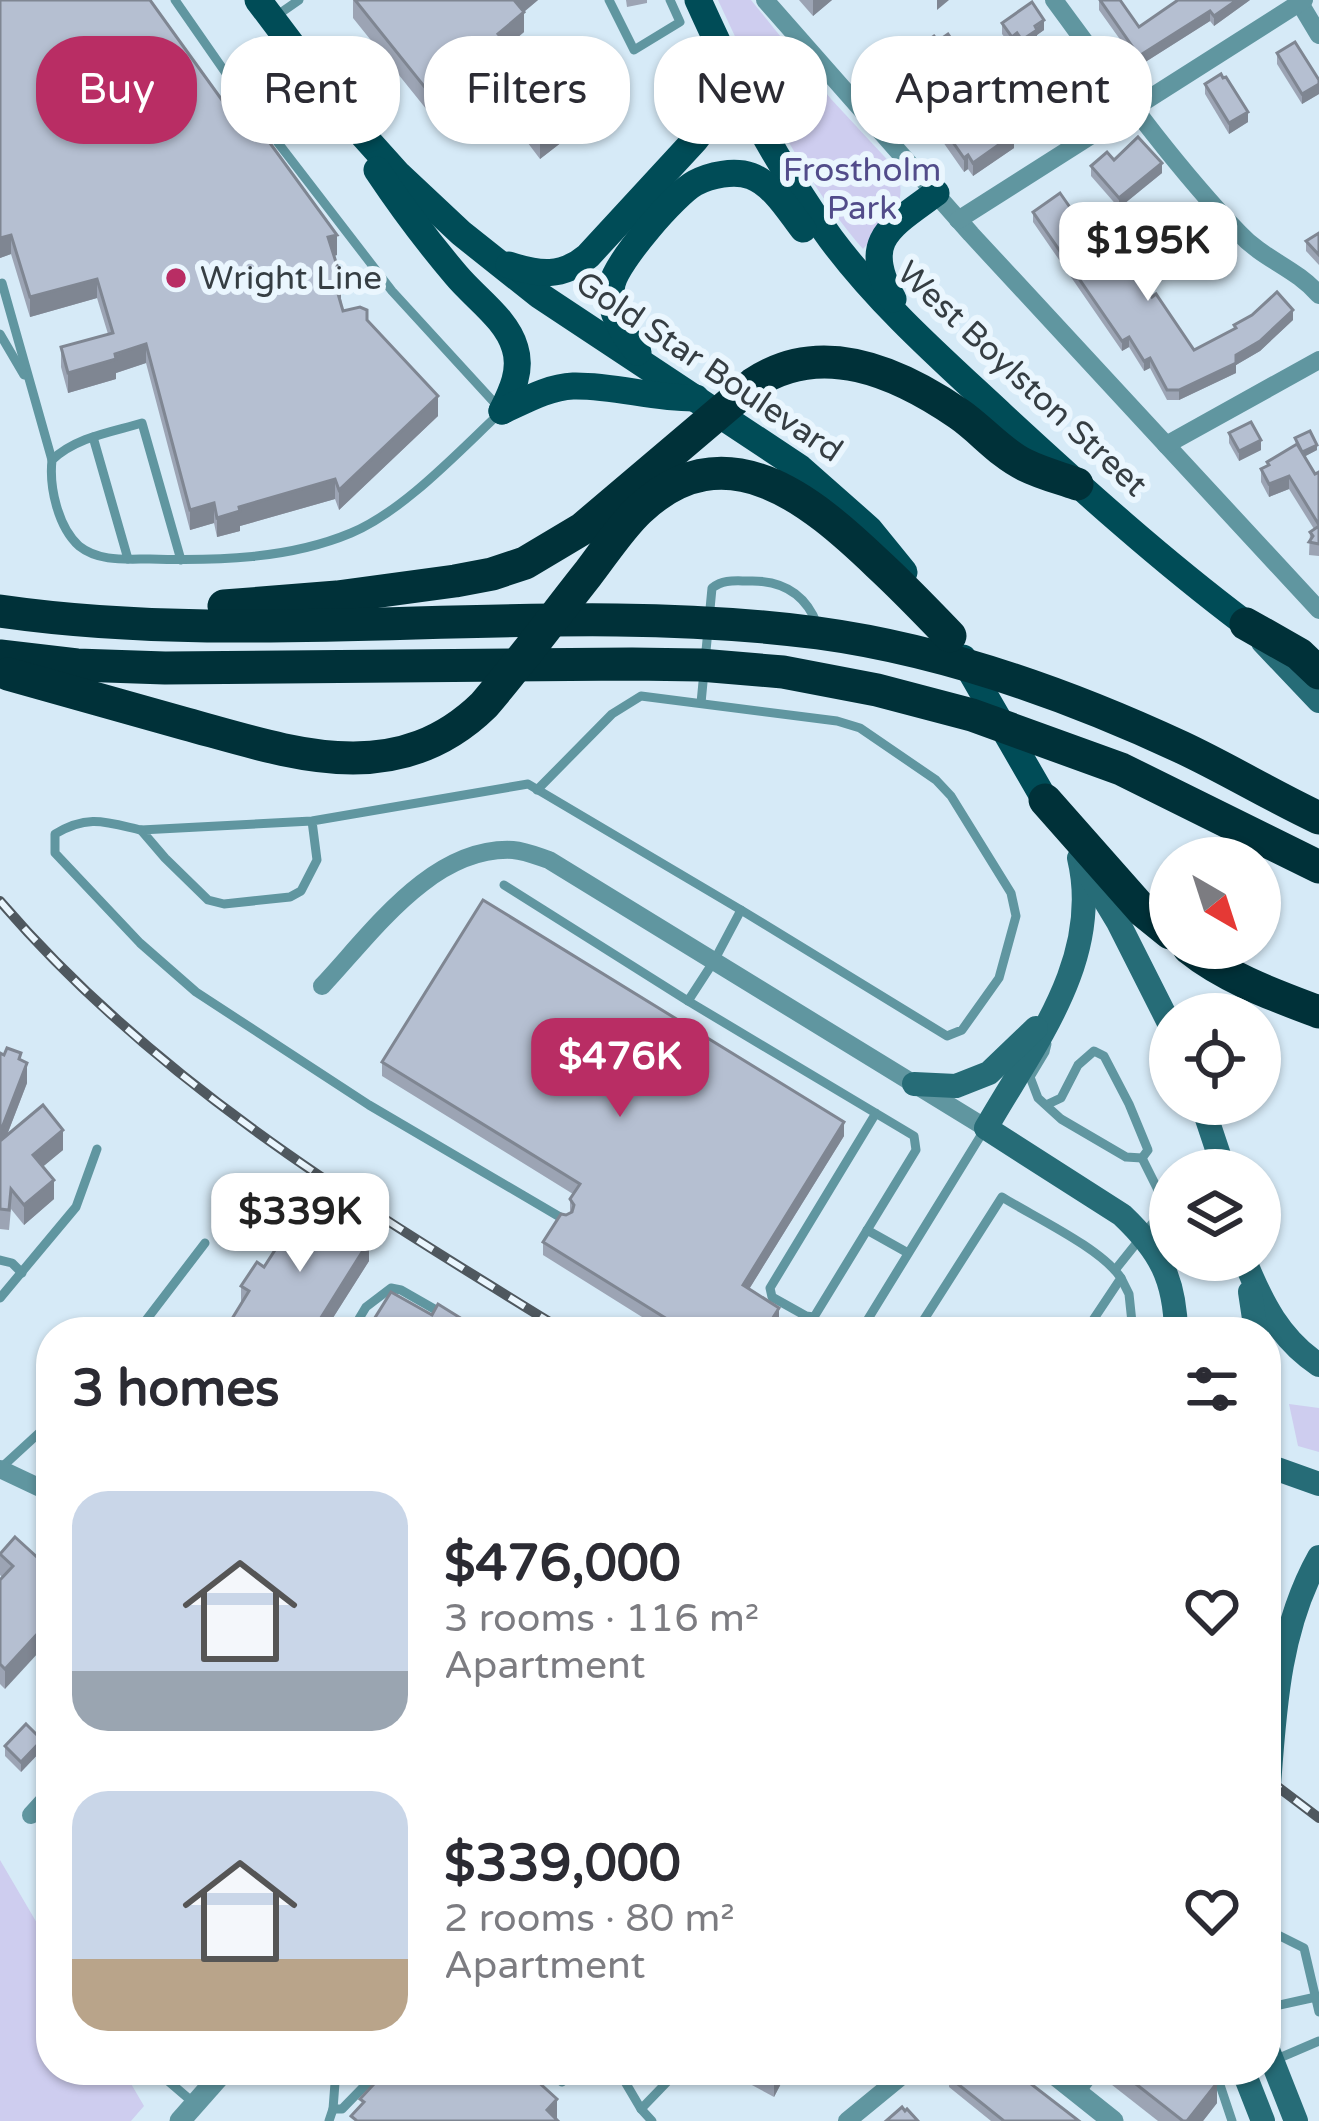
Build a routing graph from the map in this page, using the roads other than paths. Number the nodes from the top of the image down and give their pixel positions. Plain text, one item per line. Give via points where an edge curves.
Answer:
1 (175, 0) edge
2 (299, 0) edge
3 (609, 0) edge
4 (670, 0) edge
5 (698, 0) edge
6 (765, 0) edge
7 (1054, 0) edge
8 (1301, 1) edge
9 (264, 9) edge
10 (1319, 35) edge
11 (284, 36) edge
12 (714, 36) edge
13 (1080, 36) edge
14 (1152, 96) edge
15 (1152, 131) edge
16 (360, 144) edge
17 (372, 144) edge
18 (691, 144) edge
19 (769, 144) edge
20 (1077, 144) edge
21 (936, 194) junction
22 (958, 220) junction
23 (489, 256) junction
24 (852, 266) junction
25 (2, 283) edge
26 (1319, 295) edge
27 (914, 333) junction
28 (0, 334) edge
29 (1319, 359) edge
30 (657, 372) junction
31 (33, 390) junction
32 (696, 398) junction
33 (502, 411) junction
34 (94, 437) junction
35 (1166, 446) junction
36 (52, 460) junction
37 (1077, 484) junction
38 (128, 559) junction
39 (181, 560) junction
40 (1319, 610) edge
41 (0, 611) edge
42 (66, 620) junction
43 (1246, 624) junction
44 (950, 636) junction
45 (820, 638) dead end
46 (0, 656) edge
47 (825, 658) dead end
48 (0, 672) edge
49 (1319, 673) edge
50 (1319, 701) edge
51 (701, 704) junction
52 (820, 718) junction
53 (537, 790) junction
54 (1045, 800) junction
55 (1319, 818) edge
56 (312, 820) junction
57 (141, 830) junction
58 (1079, 858) junction
59 (1319, 867) edge
60 (504, 885) dead end
61 (740, 910) junction
62 (1149, 916) edge
63 (714, 961) junction
64 (1222, 969) edge
65 (322, 986) dead end
66 (1154, 993) edge
67 (688, 1001) junction
68 (1319, 1009) edge
69 (1051, 1014) junction
70 (914, 1084) junction
71 (1046, 1105) junction
72 (876, 1113) junction
73 (986, 1128) junction
74 (97, 1149) dead end
75 (1142, 1158) junction
76 (565, 1220) edge
77 (867, 1230) junction
78 (1142, 1235) junction
79 (205, 1243) dead end
80 (908, 1253) junction
81 (0, 1260) edge
82 (22, 1273) junction
83 (1118, 1274) junction
84 (1248, 1281) edge
85 (1254, 1281) edge
86 (0, 1298) edge
87 (148, 1317) edge
88 (360, 1317) edge
89 (447, 1317) edge
90 (869, 1317) edge
91 (926, 1317) edge
92 (1094, 1317) edge
93 (1132, 1317) edge
94 (1175, 1317) edge
95 (1254, 1317) edge
96 (1271, 1317) edge
97 (1281, 1329) edge
98 (1319, 1365) edge
99 (36, 1436) edge
100 (0, 1468) edge
101 (1281, 1470) edge
102 (1319, 1484) edge
103 (36, 1486) edge
104 (1319, 1557) edge
105 (1281, 1669) edge
106 (36, 1810) edge
107 (31, 1815) dead end
108 (1281, 1938) edge
109 (1316, 1997) junction
110 (1281, 2005) edge
111 (1319, 2012) edge
112 (1319, 2042) edge
113 (1281, 2056) edge
114 (1281, 2083) edge
115 (170, 2085) edge
116 (212, 2085) edge
117 (335, 2085) edge
118 (365, 2085) edge
119 (627, 2085) edge
120 (665, 2085) edge
121 (891, 2085) edge
122 (1068, 2085) edge
123 (1086, 2085) edge
124 (1221, 2085) edge
125 (1249, 2085) edge
126 (1079, 2094) junction
127 (333, 2109) junction
128 (641, 2109) junction
129 (188, 2112) edge
130 (329, 2121) edge
131 (652, 2121) edge
132 (848, 2121) edge
133 (1113, 2121) edge
134 (1232, 2121) edge
135 (1264, 2121) edge
136 (1296, 2121) edge

1 - 33 lane via 392,291
2 - 9 lane
3 - 4 lane via 634,50 680,22
5 - 12 main road, West Boylston Street
6 - 21 street
7 - 13 street
8 - 10 street
8 - 14 street
9 - 11 main road, Gold Star Boulevard
15 - 26 street via 1237,232
16 - 33 main road via 504,326 518,369
17 - 23 main road, Gold Star Boulevard
18 - 23 main road via 572,268 536,273
19 - 24 main road, West Boylston Street
20 - 22 street
21 - 22 street
21 - 27 main road via 878,250 883,280
22 - 35 street
23 - 30 main road, Gold Star Boulevard
24 - 27 main road, West Boylston Street
24 - 30 main road via 812,242 752,176 695,183 634,245 612,284 624,333
25 - 31 lane
27 - 37 main road, West Boylston Street
28 - 31 lane
29 - 35 street
30 - 32 main road, Gold Star Boulevard
31 - 36 lane
32 - 33 main road via 571,386
32 - 44 main road, Gold Star Boulevard via 850,511
33 - 39 lane via 419,487 352,533 244,557
34 - 36 lane
34 - 38 lane
34 - 39 lane via 142,423
35 - 40 street
36 - 38 lane via 68,532 106,559
37 - 42 highway via 1022,464 961,415 890,375 802,364 753,385 563,543 525,563 337,597
37 - 43 main road, West Boylston Street
38 - 39 lane
41 - 42 highway
42 - 55 highway via 194,627 676,620 819,633 905,650 1117,718
43 - 49 highway
43 - 50 main road, West Boylston Street
44 - 48 highway via 818,511 776,484 730,473 685,481 647,503 484,706 411,749 363,759 295,754
44 - 54 main road, Gold Star Boulevard
45 - 51 lane via 797,592 772,580 722,581 712,588
46 - 59 highway via 165,668 700,665 783,672 877,689 1070,749
47 - 52 lane
51 - 52 lane
51 - 53 lane via 641,696 612,714
52 - 61 lane via 860,728 951,796 1011,893 1016,916 999,978 962,1030 947,1036
53 - 56 lane via 508,786
53 - 61 lane
54 - 58 main road, Gold Star Boulevard
54 - 62 highway
56 - 57 lane
56 - 57 lane via 317,860 301,892 224,904 208,900
57 - 76 lane via 74,822 55,834 56,853 196,992
58 - 66 main road, Gold Star Boulevard
58 - 69 main road via 1082,942
60 - 67 lane
61 - 63 lane
63 - 65 street via 549,860 488,851 413,890
63 - 67 lane
63 - 70 street
64 - 68 highway
67 - 72 lane
69 - 70 main road via 989,1073 956,1086
69 - 71 lane via 1046,1052 1030,1077
69 - 73 main road
70 - 73 street
71 - 75 lane via 1126,1157
71 - 75 lane via 1061,1098 1094,1051 1104,1055 1148,1150
72 - 77 lane via 914,1136 916,1150
72 - 77 lane via 770,1288 772,1297 814,1316
73 - 78 main road
73 - 80 lane
74 - 82 lane via 76,1207
75 - 78 lane via 1162,1210
77 - 80 lane
78 - 83 lane
78 - 94 main road via 1173,1288
79 - 87 lane
80 - 90 lane
81 - 82 lane
82 - 86 lane
83 - 91 lane via 1002,1197
83 - 92 lane
83 - 93 lane
84 - 95 main road
85 - 96 main road
88 - 89 lane via 391,1288
97 - 98 main road
99 - 100 lane
100 - 103 street
101 - 102 main road
104 - 105 main road
106 - 107 street
108 - 109 lane via 1304,1948
109 - 110 lane
109 - 111 lane
112 - 113 lane
114 - 136 main road
115 - 129 lane
116 - 129 street
117 - 127 lane
118 - 127 lane
119 - 128 lane
120 - 128 lane
121 - 132 street
122 - 126 street
123 - 126 lane
124 - 134 lane
125 - 135 main road
126 - 133 street
127 - 130 lane
128 - 131 lane

